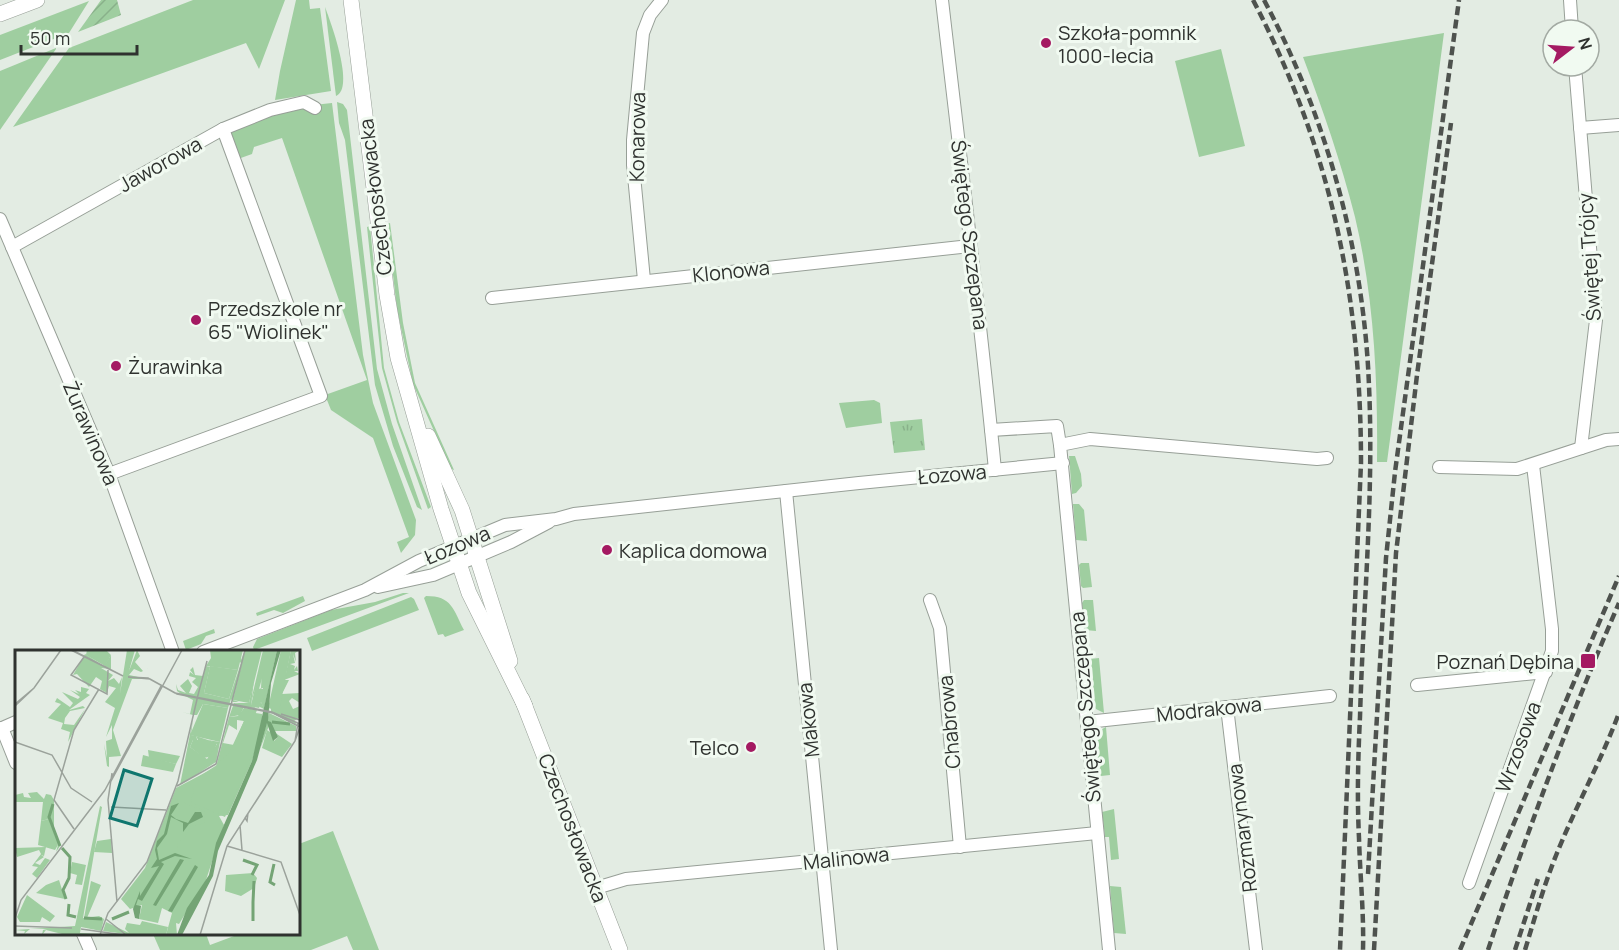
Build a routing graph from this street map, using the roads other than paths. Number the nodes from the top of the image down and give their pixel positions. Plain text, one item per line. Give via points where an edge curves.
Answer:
1 (37, 0) edge
2 (351, 0) edge
3 (662, 0) edge
4 (942, 0) edge
5 (1570, 0) edge
6 (0, 14) edge
7 (1571, 18) edge
8 (1576, 78) edge
9 (315, 108) dead end
10 (1619, 125) edge
11 (1580, 128) junction
12 (222, 129) junction
13 (0, 219) edge
14 (970, 246) junction
15 (12, 247) junction
16 (644, 280) junction
17 (492, 298) dead end
18 (407, 392) junction
19 (991, 430) junction
20 (1619, 439) edge
21 (1060, 445) junction
22 (1581, 448) junction
23 (1327, 458) dead end
24 (1063, 463) junction
25 (1533, 465) junction
26 (1439, 467) dead end
27 (995, 470) junction
28 (109, 474) junction
29 (786, 490) junction
30 (555, 519) junction
31 (471, 540) junction
32 (454, 547) junction
33 (477, 556) junction
34 (459, 564) junction
35 (365, 590) junction
36 (930, 600) dead end
37 (173, 650) edge
38 (206, 650) edge
39 (1546, 672) junction
40 (1417, 685) dead end
41 (1330, 696) dead end
42 (525, 706) junction
43 (1227, 707) junction
44 (15, 722) edge
45 (1087, 722) junction
46 (1, 728) edge
47 (15, 762) edge
48 (1097, 833) junction
49 (960, 847) junction
50 (822, 860) junction
51 (1469, 883) dead end
52 (596, 888) junction
53 (84, 935) edge
54 (90, 950) edge
55 (620, 950) edge
56 (831, 950) edge
57 (1109, 950) edge
58 (1256, 950) edge

1 - 6 street
2 - 18 street, Czechosłowacka via 387,295
3 - 16 street, Konarowa via 650,15 644,33 633,140
4 - 14 street, Świętego Szczepana
5 - 7 street
8 - 11 street, Świętej Trójcy
9 - 12 street, Jaworowa via 304,102 281,107
10 - 11 street
11 - 22 street, Świętej Trójcy via 1596,320
12 - 15 street, Jaworowa
12 - 28 street via 321,396
13 - 15 street, Żurawinowa
14 - 16 street, Klonowa
14 - 19 street, Świętego Szczepana
15 - 28 street, Żurawinowa
16 - 17 street, Klonowa
18 - 31 street, Czechosłowacka via 459,502
18 - 32 street, Czechosłowacka
19 - 21 street via 1057,426
19 - 27 street, Świętego Szczepana
20 - 22 street
21 - 23 street via 1090,438
21 - 24 street
22 - 25 street
24 - 27 street, Łozowa
24 - 45 street, Świętego Szczepana
25 - 26 street via 1509,470
25 - 39 street, Wrzosowa via 1553,641
27 - 29 street, Łozowa
28 - 37 street, Żurawinowa
29 - 30 street, Łozowa
29 - 50 street, Makowa
30 - 31 street, Łozowa via 505,525
30 - 33 street, Łozowa
31 - 32 street, Łozowa
31 - 33 street, Czechosłowacka
32 - 34 street, Czechosłowacka
32 - 35 street, Łozowa
33 - 34 street, Łozowa
33 - 42 street, Czechosłowacka
34 - 35 street, Łozowa via 425,577
34 - 42 street, Czechosłowacka via 472,601
35 - 38 street, Łozowa
36 - 49 street, Chabrowa via 940,628
39 - 40 street
39 - 51 street, Wrzosowa
41 - 43 street, Modrakowa
42 - 52 street, Czechosłowacka
43 - 45 street, Modrakowa
43 - 58 street, Rozmarynowa
44 - 46 street
45 - 48 street, Świętego Szczepana
46 - 47 street
48 - 49 street, Malinowa
48 - 57 street, Świętego Szczepana
49 - 50 street, Malinowa
50 - 52 street, Malinowa via 619,880
50 - 56 street, Makowa
52 - 55 street, Czechosłowacka
53 - 54 street

